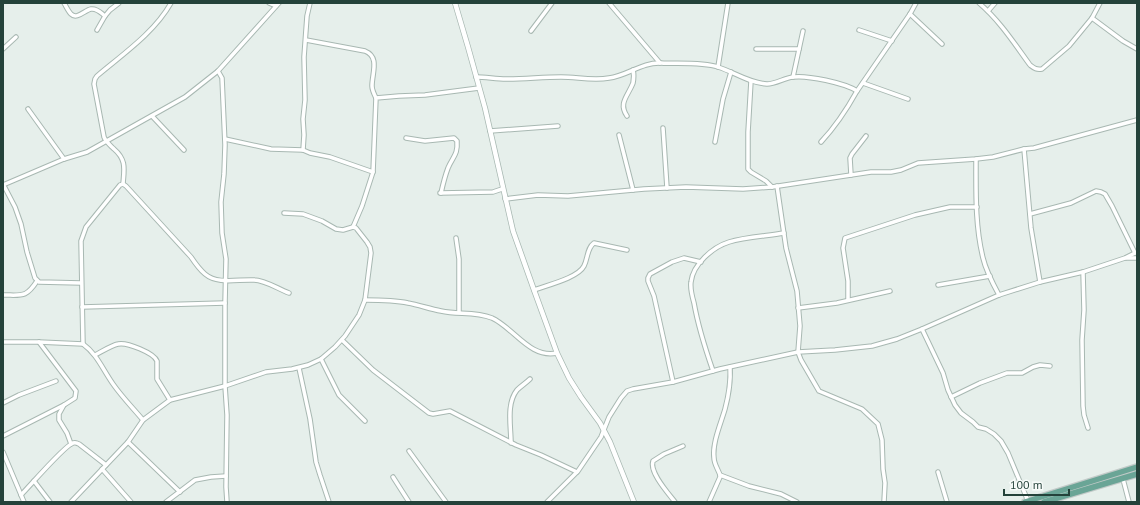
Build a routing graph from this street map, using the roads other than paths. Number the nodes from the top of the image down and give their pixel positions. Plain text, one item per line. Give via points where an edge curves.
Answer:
1 (64, 3) edge
2 (119, 3) edge
3 (171, 3) edge
4 (269, 3) edge
5 (310, 3) edge
6 (455, 3) edge
7 (552, 3) edge
8 (609, 3) edge
9 (728, 3) edge
10 (916, 3) edge
11 (979, 3) edge
12 (995, 3) edge
13 (1100, 3) edge
14 (277, 4) edge
15 (988, 11) junction
16 (910, 14) junction
17 (105, 16) junction
18 (1092, 18) junction
19 (97, 30) dead end
20 (859, 30) dead end
21 (531, 31) dead end
22 (803, 31) dead end
23 (16, 37) dead end
24 (306, 40) junction
25 (892, 41) junction
26 (942, 44) dead end
27 (3, 49) edge
28 (756, 49) dead end
29 (799, 49) junction
30 (1137, 49) edge
31 (660, 63) junction
32 (718, 67) junction
33 (633, 70) junction
34 (218, 71) junction
35 (731, 72) junction
36 (476, 76) junction
37 (793, 77) junction
38 (751, 81) junction
39 (863, 83) junction
40 (479, 88) junction
41 (857, 91) junction
42 (376, 98) junction
43 (908, 99) dead end
44 (28, 109) dead end
45 (152, 116) junction
46 (628, 116) dead end
47 (1137, 120) edge
48 (558, 126) dead end
49 (663, 128) dead end
50 (490, 131) junction
51 (619, 135) dead end
52 (866, 136) dead end
53 (406, 138) dead end
54 (225, 139) junction
55 (106, 142) junction
56 (715, 142) dead end
57 (820, 142) dead end
58 (1024, 149) junction
59 (184, 150) dead end
60 (303, 150) junction
61 (64, 159) junction
62 (976, 159) junction
63 (373, 172) junction
64 (851, 175) junction
65 (123, 184) junction
66 (3, 185) edge
67 (777, 186) junction
68 (772, 187) junction
69 (667, 188) junction
70 (502, 189) junction
71 (633, 190) junction
72 (505, 198) junction
73 (977, 207) junction
74 (284, 213) dead end
75 (1030, 214) junction
76 (353, 226) junction
77 (784, 233) junction
78 (456, 238) dead end
79 (627, 250) dead end
80 (1136, 253) edge
81 (1125, 258) junction
82 (1137, 258) edge
83 (701, 262) junction
84 (1083, 272) junction
85 (990, 276) junction
86 (225, 280) junction
87 (37, 281) junction
88 (81, 282) junction
89 (1040, 282) junction
90 (938, 285) dead end
91 (534, 290) junction
92 (890, 290) dead end
93 (289, 294) dead end
94 (3, 295) edge
95 (999, 295) junction
96 (365, 300) junction
97 (848, 300) junction
98 (224, 303) junction
99 (82, 307) junction
100 (798, 308) junction
101 (459, 312) junction
102 (922, 329) junction
103 (342, 340) junction
104 (3, 342) edge
105 (39, 342) junction
106 (83, 344) junction
107 (798, 352) junction
108 (557, 353) junction
109 (95, 355) junction
110 (321, 359) junction
111 (1050, 366) dead end
112 (730, 367) junction
113 (299, 368) junction
114 (713, 371) junction
115 (530, 380) dead end
116 (56, 381) dead end
117 (673, 382) junction
118 (226, 386) junction
119 (951, 397) junction
120 (170, 400) junction
121 (3, 403) edge
122 (64, 405) junction
123 (144, 420) junction
124 (365, 421) dead end
125 (1088, 428) dead end
126 (603, 429) junction
127 (3, 436) edge
128 (128, 442) junction
129 (511, 442) junction
130 (71, 444) junction
131 (683, 446) dead end
132 (409, 451) dead end
133 (3, 452) edge
134 (106, 465) junction
135 (1137, 467) edge
136 (102, 469) junction
137 (577, 472) junction
138 (938, 472) dead end
139 (1137, 474) edge
140 (720, 475) junction
141 (226, 476) junction
142 (393, 477) dead end
143 (1123, 479) junction
144 (34, 481) junction
145 (180, 492) junction
146 (21, 495) junction
147 (24, 502) edge
148 (50, 502) edge
149 (71, 502) edge
150 (131, 502) edge
151 (166, 502) edge
152 (227, 502) edge
153 (329, 502) edge
154 (409, 502) edge
155 (446, 502) edge
156 (547, 502) edge
157 (634, 502) edge
158 (675, 502) edge
159 (709, 502) edge
160 (797, 502) edge
161 (884, 502) edge
162 (947, 502) edge
163 (1026, 502) edge
164 (1046, 502) edge
165 (1129, 502) edge

1 - 17 street via 75,16 91,9 100,11
2 - 17 street
3 - 55 street via 159,21 95,80
4 - 14 street
5 - 24 street
6 - 36 street
7 - 21 street
8 - 31 street
9 - 32 street
10 - 16 street
11 - 15 street
12 - 15 street
13 - 18 street
14 - 34 street
15 - 18 street via 1030,65 1038,70 1069,46
16 - 25 street
16 - 26 street
17 - 19 street
18 - 30 street
20 - 25 street
22 - 29 street
23 - 27 street
24 - 42 street via 371,54 374,60 372,84
24 - 60 street
25 - 39 street
28 - 29 street
29 - 37 street
31 - 32 street via 705,64
31 - 33 street
32 - 35 street
33 - 36 street via 611,78 598,79 505,79
33 - 46 street via 633,83 623,105
34 - 45 street via 185,97
34 - 54 street via 222,78
35 - 38 street
35 - 56 street
36 - 40 street
37 - 38 street via 772,84
37 - 41 street via 832,82
38 - 68 street via 748,169
39 - 41 street
39 - 43 street
40 - 42 street
40 - 50 street
41 - 57 street via 836,124
42 - 63 street
44 - 61 street
45 - 55 street
45 - 59 street
47 - 58 street
48 - 50 street
49 - 69 street
50 - 70 street
51 - 71 street
52 - 64 street via 850,158
53 - 70 street via 425,141 454,138 457,141 457,152 445,176 441,193 492,192
54 - 60 street via 271,149
54 - 86 street via 221,202 226,259
55 - 61 street via 87,152
55 - 65 street via 120,153 124,164
58 - 62 street
58 - 75 street
60 - 63 street via 330,156
61 - 66 street
62 - 64 street via 918,163 890,172
62 - 73 street
63 - 76 street
64 - 67 street
65 - 86 street via 205,274 217,280
65 - 88 street via 90,222 83,234
66 - 87 street via 15,207
67 - 68 street
67 - 77 street
68 - 69 street
69 - 71 street
70 - 72 street
71 - 72 street
72 - 91 street via 513,231
73 - 85 street via 983,259
73 - 97 street via 950,207 915,215 845,238 843,248
74 - 76 street via 302,214 336,229 343,230
75 - 80 street via 1071,203 1096,191 1100,192 1105,194
75 - 89 street
76 - 96 street via 367,242 371,253
77 - 83 street via 729,242 714,250
77 - 100 street via 797,291
78 - 101 street via 459,259
79 - 91 street via 594,243 581,271
80 - 81 street
81 - 82 street
81 - 84 street
83 - 114 street via 693,275 691,289 697,320
83 - 117 street via 684,258 650,274 648,278
84 - 89 street
84 - 125 street via 1083,406
85 - 90 street
85 - 95 street
86 - 93 street via 255,280
86 - 98 street
87 - 88 street
87 - 94 street via 24,295
88 - 99 street
89 - 95 street
91 - 108 street
92 - 97 street
95 - 102 street
96 - 101 street via 394,301 441,311
96 - 103 street via 359,315
97 - 100 street
98 - 99 street
98 - 118 street
99 - 106 street
100 - 107 street
101 - 108 street via 494,319 533,349 542,353
102 - 107 street via 872,346
102 - 119 street via 943,373
103 - 110 street
103 - 129 street via 373,370 429,413 450,411
104 - 105 street
105 - 106 street
105 - 122 street via 76,391 75,398
106 - 109 street
107 - 112 street
107 - 161 street via 819,391 862,409 878,424 882,440
108 - 126 street via 569,378
109 - 120 street via 118,344 125,344 153,356 157,361 157,379
109 - 123 street via 114,385
110 - 113 street
110 - 124 street via 339,395
111 - 119 street via 1040,364 1022,373 1007,373
112 - 114 street
112 - 140 street via 730,386 714,453
113 - 118 street via 266,372
113 - 153 street via 316,462
114 - 117 street
115 - 129 street via 518,389 512,398
116 - 121 street
117 - 126 street via 627,392 620,398
118 - 120 street
118 - 141 street
119 - 163 street via 961,413 1001,441
120 - 123 street
122 - 127 street
122 - 130 street via 58,420
123 - 128 street
126 - 137 street via 601,437
126 - 157 street
128 - 134 street
128 - 145 street
129 - 137 street
130 - 134 street via 79,444
130 - 144 street
131 - 158 street via 653,460 652,464 656,475
132 - 155 street
133 - 146 street
134 - 136 street
135 - 163 main road
136 - 149 street
136 - 150 street
137 - 156 street
138 - 162 street
139 - 143 main road
140 - 159 street
140 - 160 street via 781,494
141 - 145 street via 196,480
141 - 152 street
142 - 154 street
143 - 164 main road
143 - 165 street
144 - 146 street
144 - 148 street
145 - 151 street
146 - 147 street

